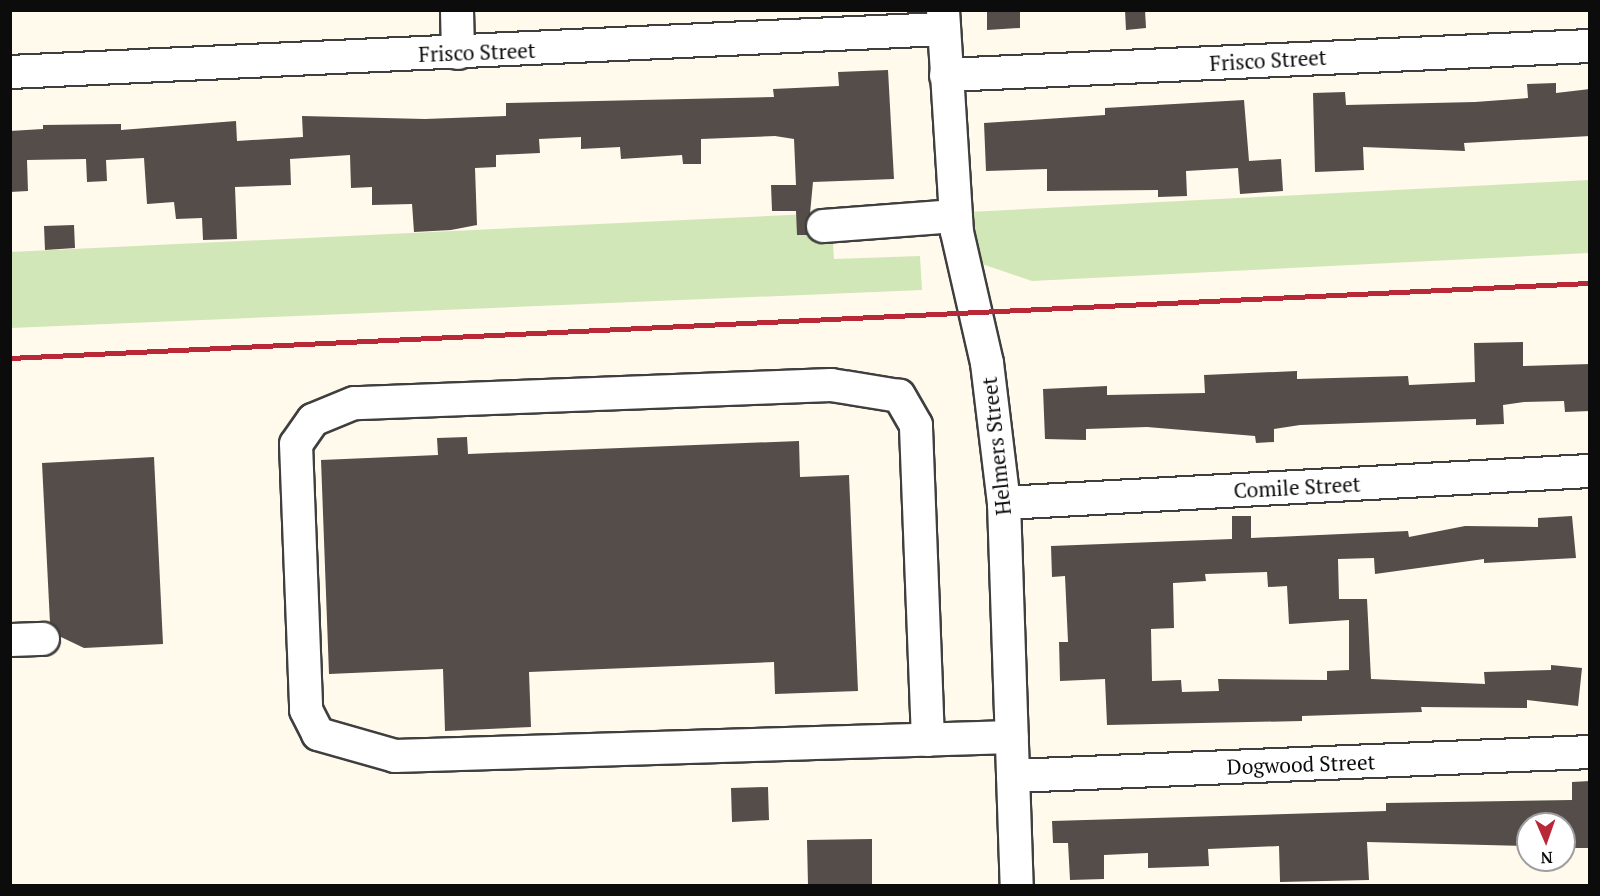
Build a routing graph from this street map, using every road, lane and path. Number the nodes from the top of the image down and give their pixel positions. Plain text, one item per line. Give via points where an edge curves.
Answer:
1 (457, 10) edge
2 (943, 20) edge
3 (1590, 46) edge
4 (459, 53) junction
5 (10, 72) edge
6 (946, 75) junction
7 (956, 216) junction
8 (823, 226) dead end
9 (1590, 471) edge
10 (1004, 503) junction
11 (43, 639) dead end
12 (10, 640) edge
13 (1012, 737) junction
14 (928, 740) junction
15 (1590, 752) edge
16 (1013, 776) junction
17 (1017, 885) edge

1 - 4 street
2 - 4 street, Frisco Street
2 - 6 street, Helmers Street
3 - 6 street, Frisco Street
4 - 5 street, Frisco Street
6 - 7 street, Helmers Street
7 - 8 street
7 - 10 street, Helmers Street via 987,363
9 - 10 street, Comile Street
10 - 13 street, Helmers Street
11 - 12 street
13 - 14 street
13 - 16 street, Helmers Street
14 - 14 street via 395,756 318,734 306,710 297,444 313,420 354,403 831,385 899,396 916,425
15 - 16 street, Dogwood Street
16 - 17 street, Helmers Street

